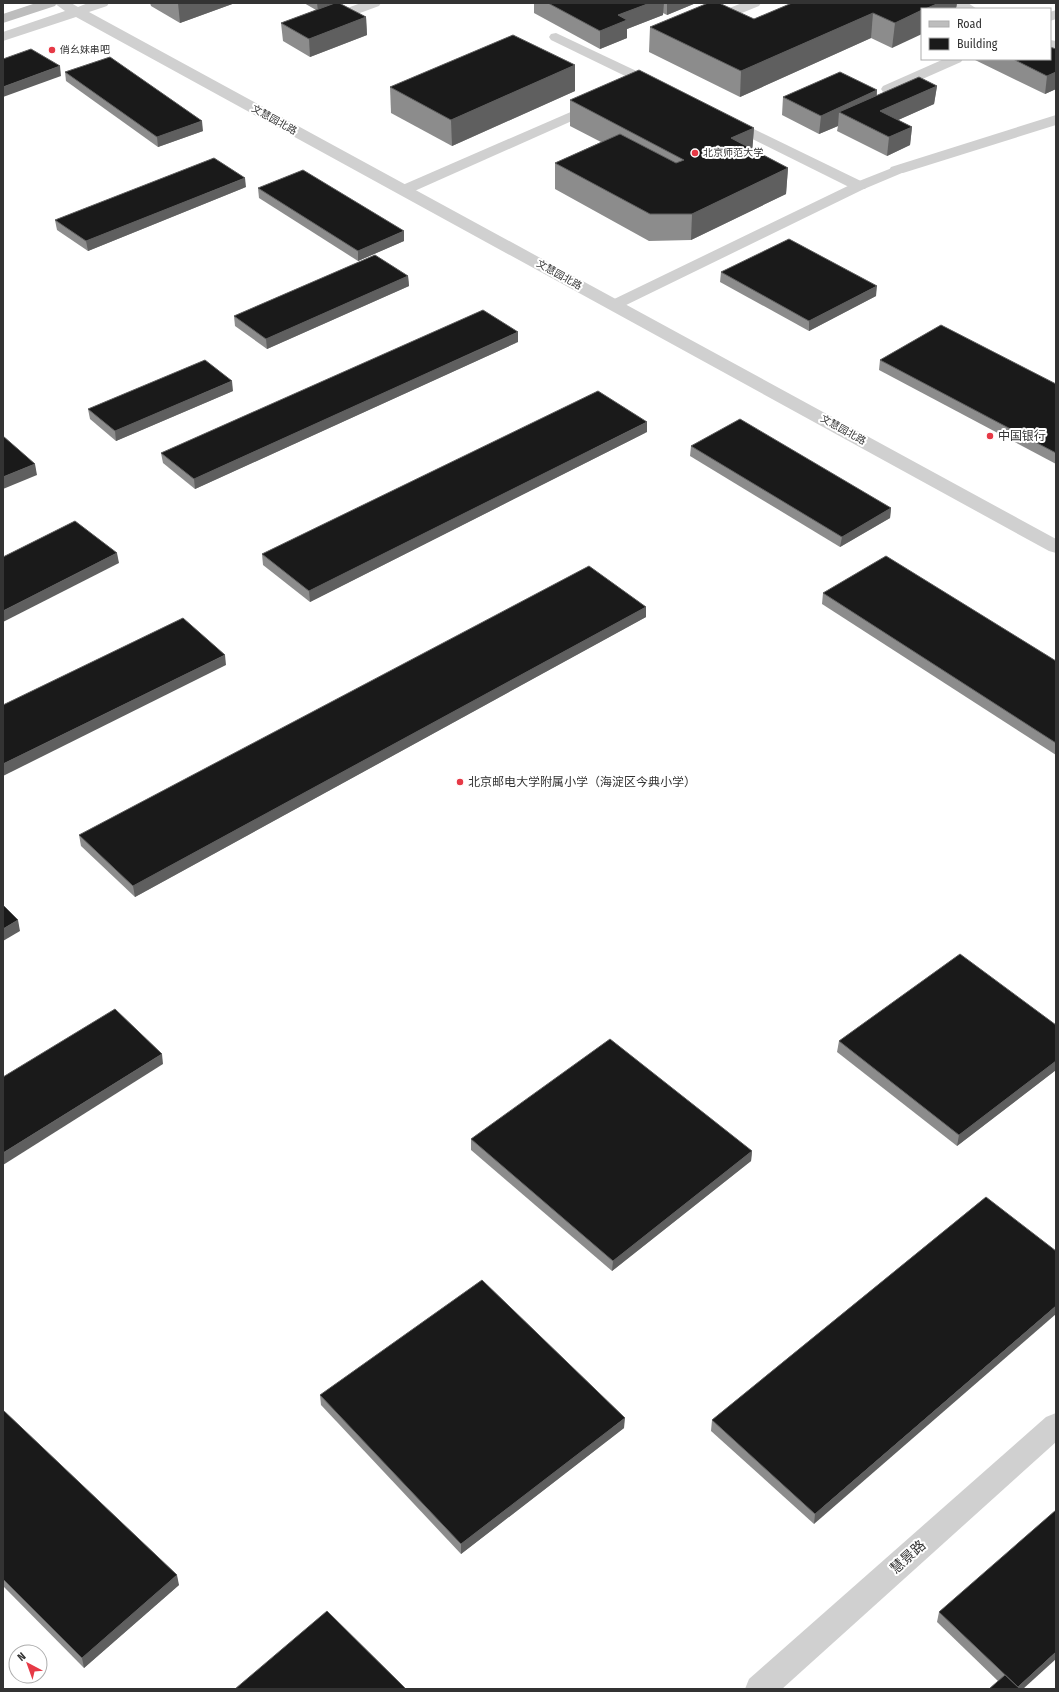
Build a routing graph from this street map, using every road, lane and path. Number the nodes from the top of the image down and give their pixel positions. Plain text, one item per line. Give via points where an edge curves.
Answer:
1 (50, 3) edge
2 (61, 3) edge
3 (102, 3) edge
4 (374, 3) edge
5 (754, 3) edge
6 (957, 3) edge
7 (968, 8) edge
8 (77, 12) junction
9 (3, 19) edge
10 (314, 25) edge
11 (695, 27) edge
12 (3, 37) edge
13 (556, 37) dead end
14 (954, 60) edge
15 (649, 82) junction
16 (888, 89) edge
17 (627, 91) edge
18 (670, 92) edge
19 (606, 100) edge
20 (713, 114) edge
21 (1056, 120) edge
22 (897, 170) joint
23 (858, 186) junction
24 (404, 190) junction
25 (614, 305) junction
26 (1056, 547) edge
27 (1056, 1425) edge
28 (760, 1689) edge

1 - 9 main road
2 - 8 street, 文慧园北路
3 - 8 street
4 - 10 street
5 - 11 street
6 - 7 street
8 - 12 street
8 - 24 street, 文慧园北路
13 - 15 street
14 - 16 street
15 - 17 street
15 - 18 street
19 - 24 street
20 - 23 street
21 - 22 street
22 - 23 lane
23 - 25 lane
24 - 25 street, 文慧园北路
25 - 26 street, 文慧园北路
27 - 28 street, 慧景路

